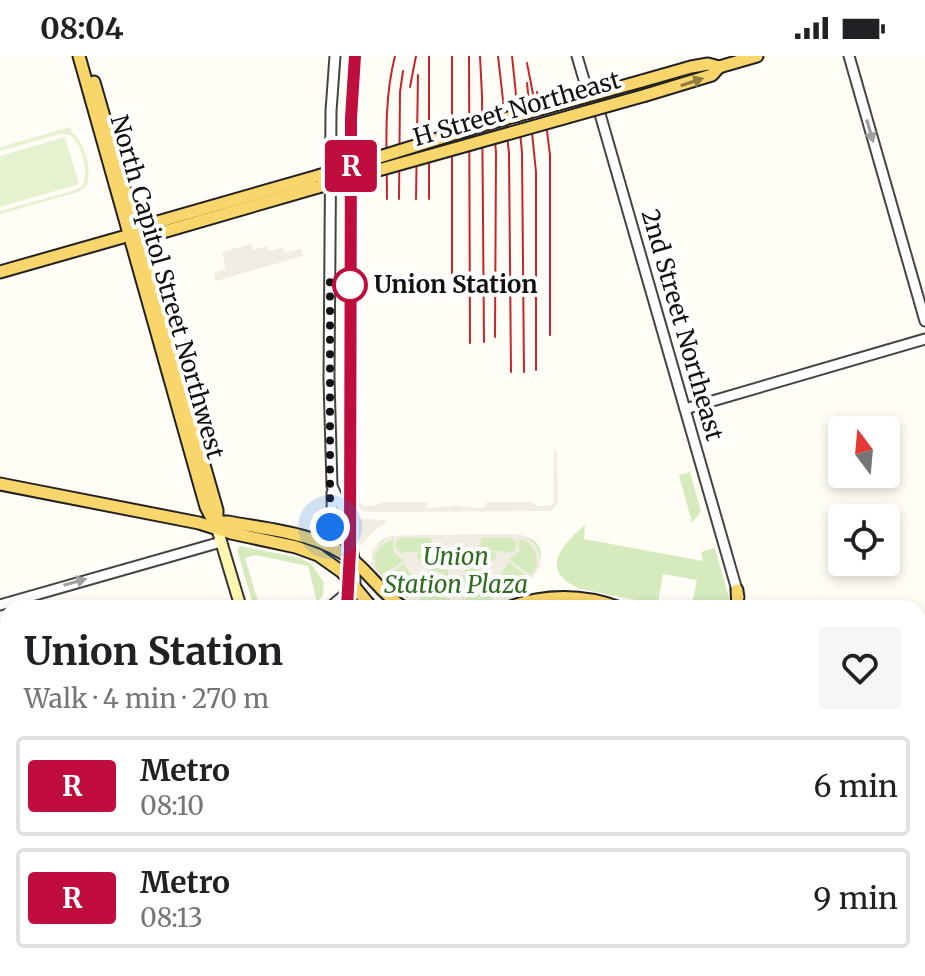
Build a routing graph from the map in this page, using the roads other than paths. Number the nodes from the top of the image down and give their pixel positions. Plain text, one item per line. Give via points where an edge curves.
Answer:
1 (79, 56) edge
2 (87, 56) edge
3 (335, 56) edge
4 (577, 56) edge
5 (757, 56) edge
6 (849, 56) edge
7 (719, 67) junction
8 (117, 178) junction
9 (318, 181) junction
10 (135, 234) junction
11 (0, 272) edge
12 (925, 321) edge
13 (925, 339) edge
14 (685, 409) junction
15 (3, 484) edge
16 (332, 486) junction
17 (216, 524) junction
18 (317, 540) junction
19 (221, 542) junction
20 (355, 563) junction
21 (355, 586) junction
22 (737, 590) joint
23 (383, 594) junction
24 (18, 600) edge
25 (239, 600) edge
26 (338, 600) edge
27 (366, 600) edge
28 (392, 600) edge
29 (536, 600) edge
30 (586, 600) edge
31 (739, 600) edge

1 - 8 main road, North Capitol Street Northwest
2 - 8 main road
3 - 16 street
4 - 14 street, 2nd Street Northeast via 600,114
5 - 7 main road, H Street Northeast
6 -> 12 street
9 -> 7 main road, H Street Northeast, bridge via 646,95 712,75
7 - 9 main road, H Street Northeast, bridge via 708,64 483,125
8 - 10 main road, North Capitol Street Northwest
9 - 10 main road, H Street Northeast via 149,236
10 - 11 main road, H Street Northeast
10 - 17 main road, North Capitol Street Northwest via 217,510
13 - 14 street
14 - 22 street, 2nd Street Northeast
15 - 17 main road
16 - 18 street via 331,525
16 - 20 street via 344,512
17 - 18 main road
17 - 19 main road
17 - 21 main road via 311,552
18 - 20 main road
24 -> 19 street
19 - 25 main road
20 - 21 street
20 - 23 main road
21 - 23 main road
21 - 26 street
21 - 27 main road
22 - 31 main road
23 - 28 main road
29 - 30 main road

